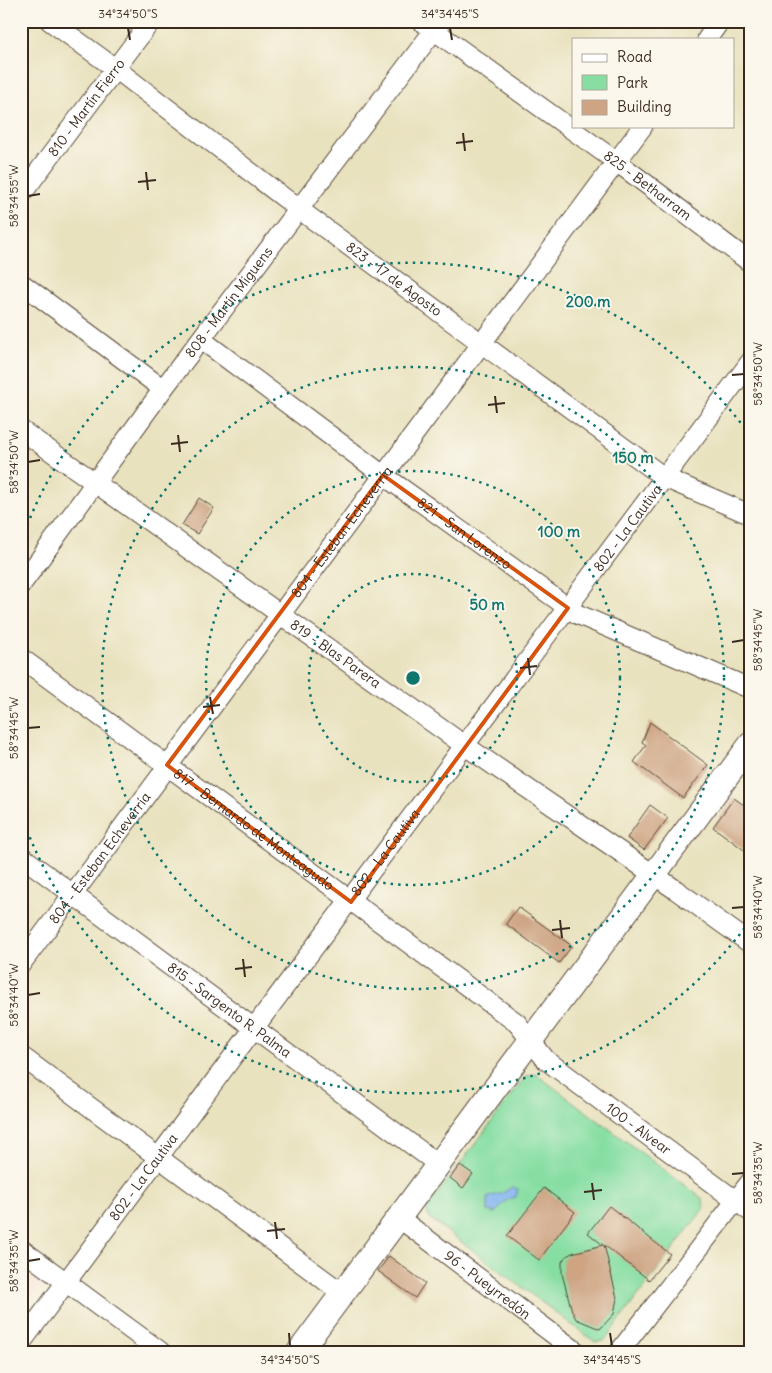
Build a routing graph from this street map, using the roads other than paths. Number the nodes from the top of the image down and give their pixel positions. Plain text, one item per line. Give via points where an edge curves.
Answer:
1 (50, 21) edge
2 (151, 21) edge
3 (720, 21) edge
4 (432, 24) edge
5 (708, 38) edge
6 (116, 69) junction
7 (642, 128) edge
8 (617, 162) junction
9 (21, 195) edge
10 (300, 210) junction
11 (751, 263) edge
12 (21, 283) edge
13 (202, 340) junction
14 (481, 344) junction
15 (751, 361) edge
16 (163, 389) junction
17 (21, 430) edge
18 (383, 475) junction
19 (665, 478) junction
20 (95, 483) junction
21 (751, 514) edge
22 (21, 585) edge
23 (568, 608) junction
24 (279, 614) junction
25 (21, 658) edge
26 (751, 689) edge
27 (751, 744) edge
28 (464, 745) junction
29 (168, 765) junction
30 (21, 856) edge
31 (652, 875) junction
32 (72, 894) junction
33 (351, 902) junction
34 (751, 944) edge
35 (21, 964) edge
36 (253, 1028) junction
37 (530, 1039) junction
38 (21, 1056) edge
39 (159, 1158) junction
40 (438, 1164) junction
41 (751, 1181) edge
42 (744, 1206) edge
43 (399, 1218) junction
44 (21, 1249) edge
45 (66, 1282) junction
46 (342, 1293) junction
47 (21, 1344) edge
48 (160, 1352) edge
49 (299, 1352) edge
50 (577, 1352) edge
51 (619, 1352) edge

1 - 6 street, 823 - 17 de Agosto
2 - 6 street, 810 - Martín Fierro
3 - 5 street
4 - 8 street, 825 - Betharram
4 - 10 street, 808 - Martín Miguens
6 - 9 street, 810 - Martín Fierro
6 - 10 street, 823 - 17 de Agosto
7 - 8 street, 804 - Esteban Echeverría
8 - 11 street, 825 - Betharram
8 - 14 street, 804 - Esteban Echeverría
10 - 13 street, 808 - Martín Miguens
10 - 14 street, 823 - 17 de Agosto
12 - 16 street
13 - 16 street, 808 - Martín Miguens
13 - 18 street, 821 - San Lorenzo
14 - 18 street, 804 - Esteban Echeverría
14 - 19 street, 823 - 17 de Agosto
15 - 19 street, 802 - La Cautiva
16 - 20 street, 808 - Martín Miguens
17 - 20 street, 819 - Blas Parera
18 - 23 street, 821 - San Lorenzo
18 - 24 street, 804 - Esteban Echeverría
19 - 21 street, 823 - 17 de Agosto
19 - 23 street, 802 - La Cautiva
20 - 22 street, 808 - Martín Miguens
20 - 24 street, 819 - Blas Parera
23 - 26 street, 821 - San Lorenzo
23 - 28 street, 802 - La Cautiva
24 - 28 street, 819 - Blas Parera
24 - 29 street, 804 - Esteban Echeverría
25 - 29 street, 817 - Bernardo de Monteagudo
27 - 31 main road
28 - 31 street, 819 - Blas Parera
28 - 33 street, 802 - La Cautiva
29 - 32 street, 804 - Esteban Echeverría
29 - 33 street, 817 - Bernardo de Monteagudo
30 - 32 street, 815 - Sargento R. Palma
31 - 34 street, 819 - Blas Parera
31 - 37 main road
32 - 35 street, 804 - Esteban Echeverría
32 - 36 street, 815 - Sargento R. Palma
33 - 36 street, 802 - La Cautiva
33 - 37 street, 817 - Bernardo de Monteagudo via 517,1023
36 - 39 street, 802 - La Cautiva
36 - 40 street, 815 - Sargento R. Palma
37 - 40 main road
37 - 42 street, 100 - Alvear via 546,1060
38 - 39 street
39 - 45 street, 802 - La Cautiva
39 - 46 street
40 - 43 main road
41 - 42 street
42 - 51 street
43 - 46 main road
43 - 50 street, 96 - Pueyrredón
44 - 45 street
45 - 47 street, 802 - La Cautiva
45 - 48 street
46 - 49 main road

